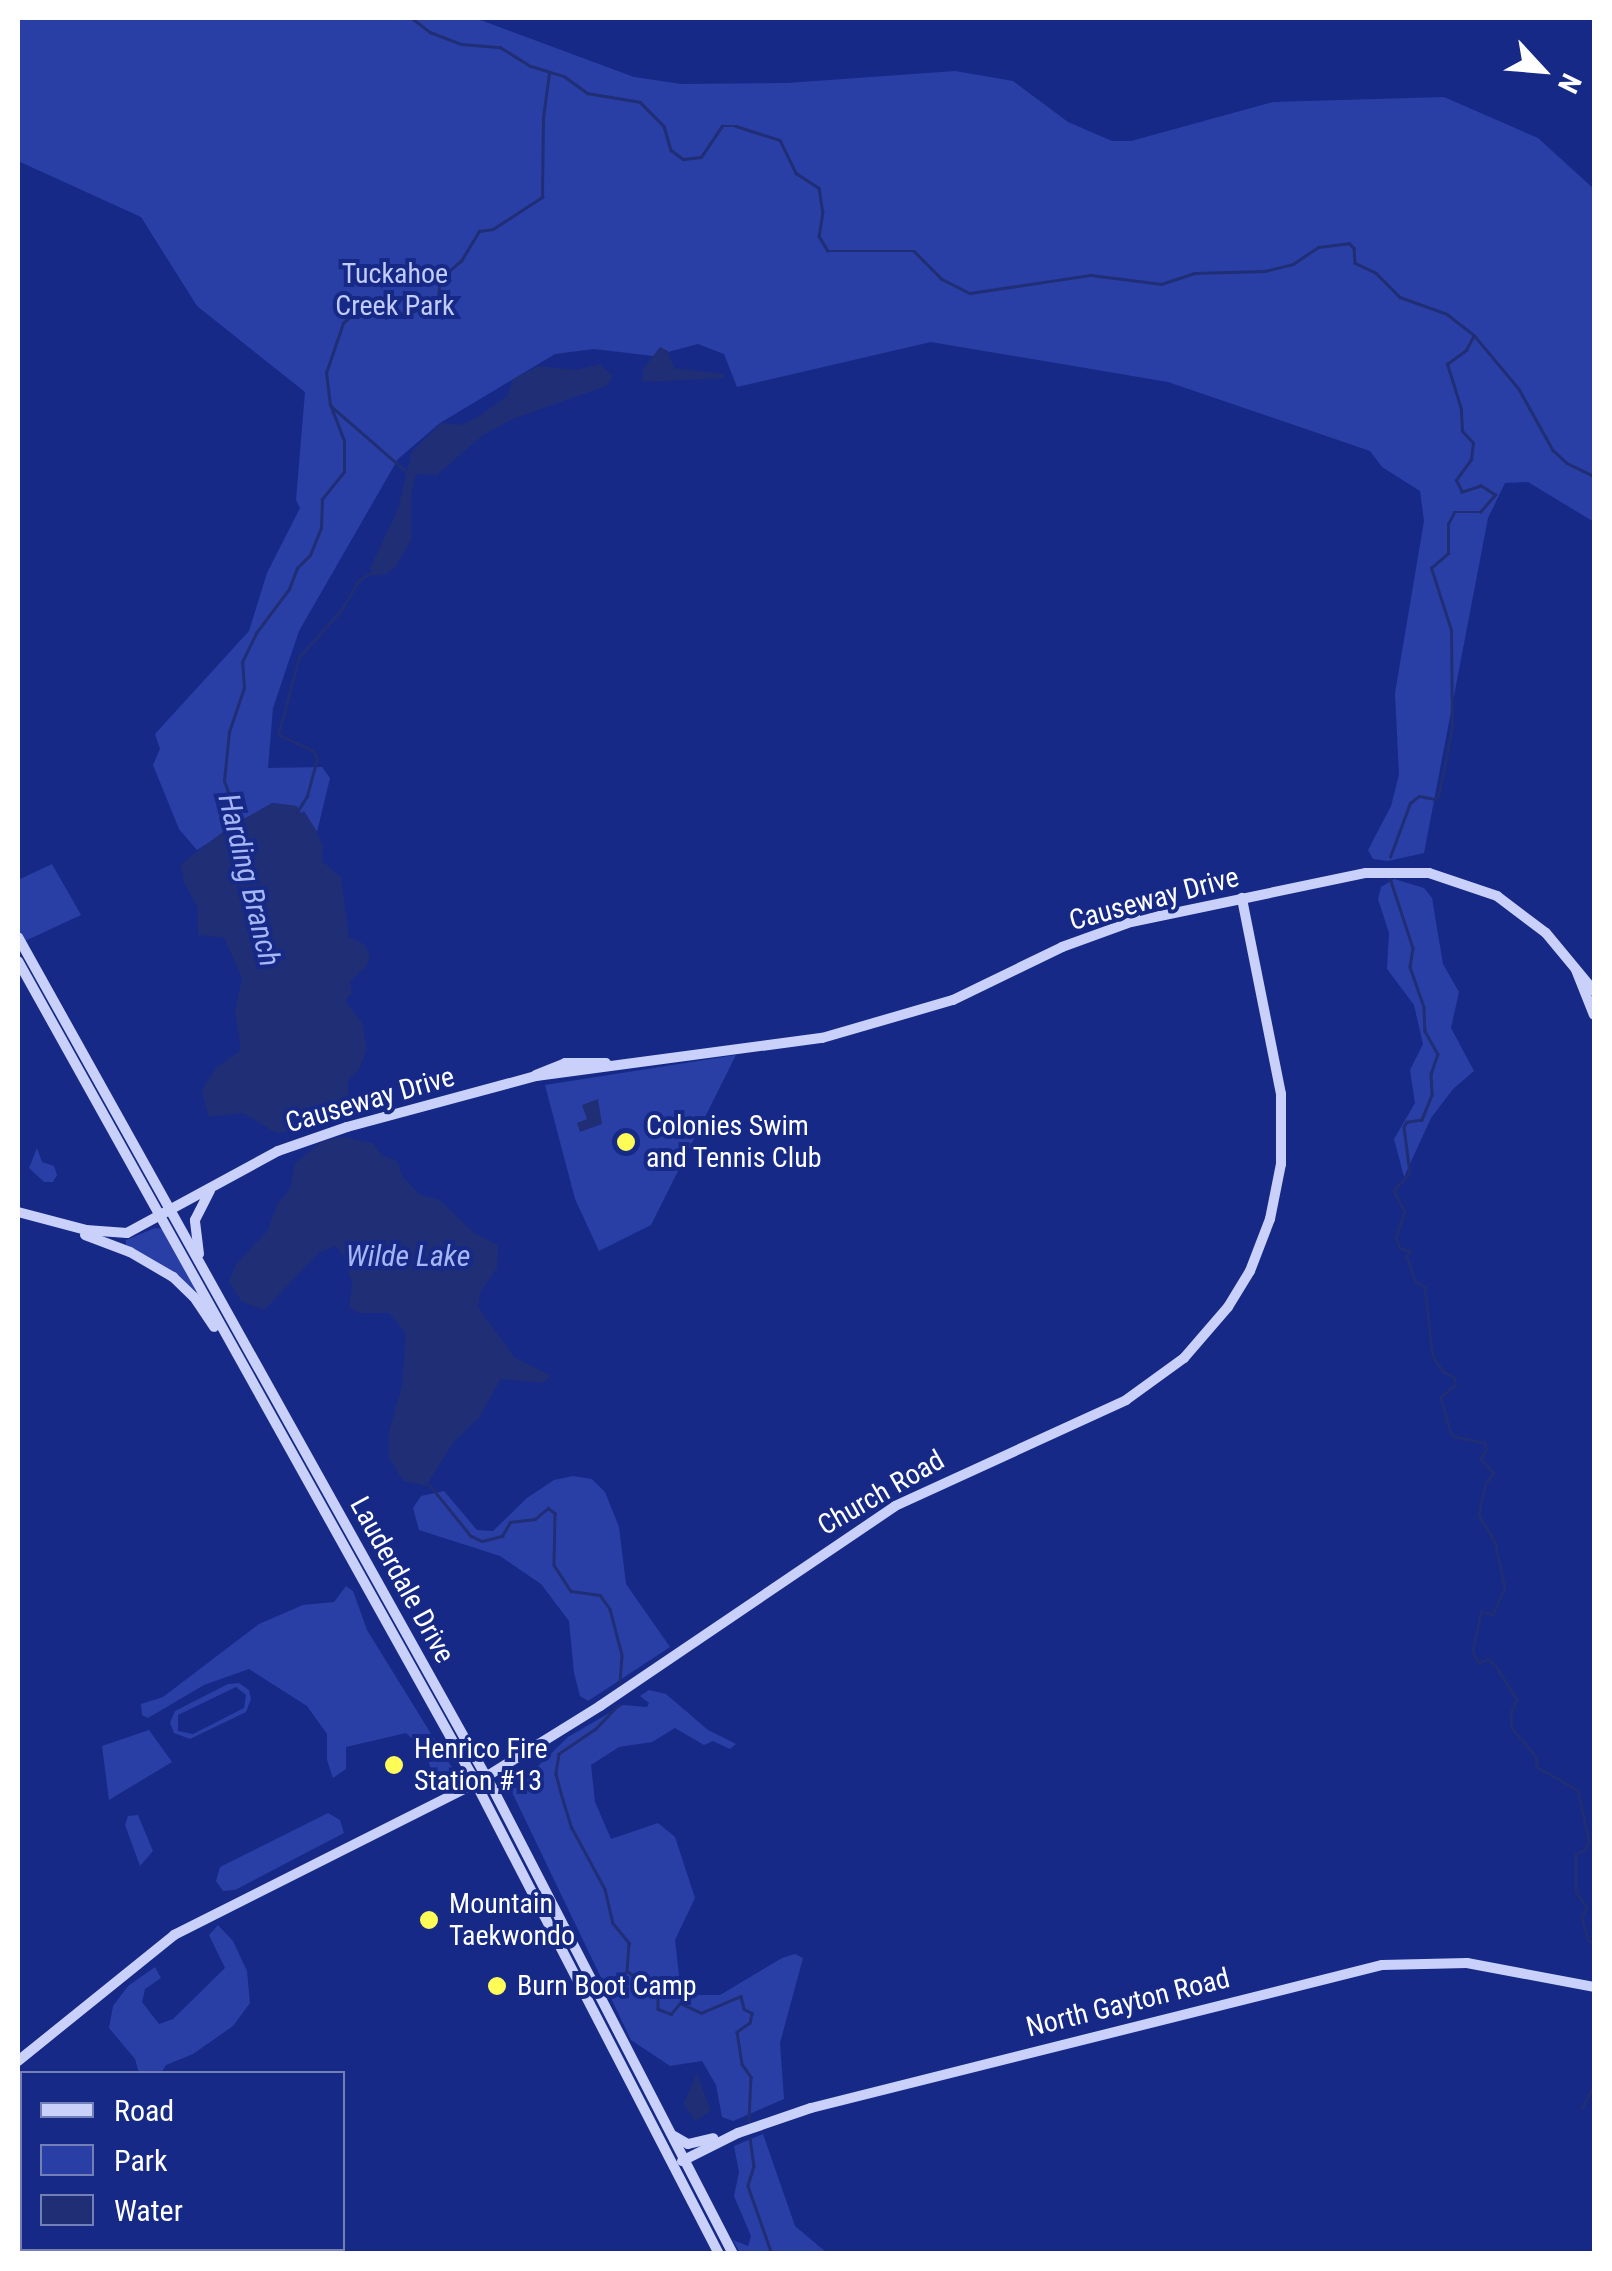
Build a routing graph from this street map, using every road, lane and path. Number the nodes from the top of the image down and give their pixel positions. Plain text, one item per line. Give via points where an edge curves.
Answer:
1 (1242, 898) junction
2 (18, 937) edge
3 (18, 960) edge
4 (1575, 969) junction
5 (1594, 991) edge
6 (1594, 1016) edge
7 (212, 1188) junction
8 (18, 1212) edge
9 (166, 1214) junction
10 (62, 1224) junction
11 (203, 1270) junction
12 (245, 1370) junction
13 (481, 1780) junction
14 (1594, 1987) edge
15 (18, 2061) edge
16 (738, 2133) junction
17 (671, 2134) junction
18 (679, 2162) junction
19 (720, 2254) edge
20 (733, 2254) edge

1 - 4 street, Causeway Drive via 1366,873 1445,876 1521,912
1 - 7 street, Causeway Drive via 1100,932 953,1000 822,1038 609,1064 565,1063 302,1141
1 - 13 street, Church Road via 1281,1094 1282,1164 1259,1252 1208,1332 1134,1396 964,1470 878,1516
2 - 9 street, Lauderdale Drive
3 - 9 street, Lauderdale Drive
4 - 5 street, Causeway Drive
4 - 6 street, Causeway Drive
7 - 9 street, Causeway Drive
7 - 11 street via 195,1220
8 - 10 street
9 - 10 street, Causeway Drive via 119,1234
9 - 11 street, Lauderdale Drive
9 - 12 street, Lauderdale Drive
10 - 12 street via 146,1260 180,1283
11 - 13 street, Lauderdale Drive
12 - 13 street, Lauderdale Drive
13 - 15 street, Church Road via 186,1931
13 - 17 street, Lauderdale Drive
13 - 18 street, Lauderdale Drive
14 - 16 street, North Gayton Road via 1466,1963 1382,1964 828,2104
16 - 17 street via 688,2144
16 - 18 street, North Gayton Road
17 - 18 street, Lauderdale Drive
18 - 19 street, Lauderdale Drive
18 - 20 street, Lauderdale Drive

